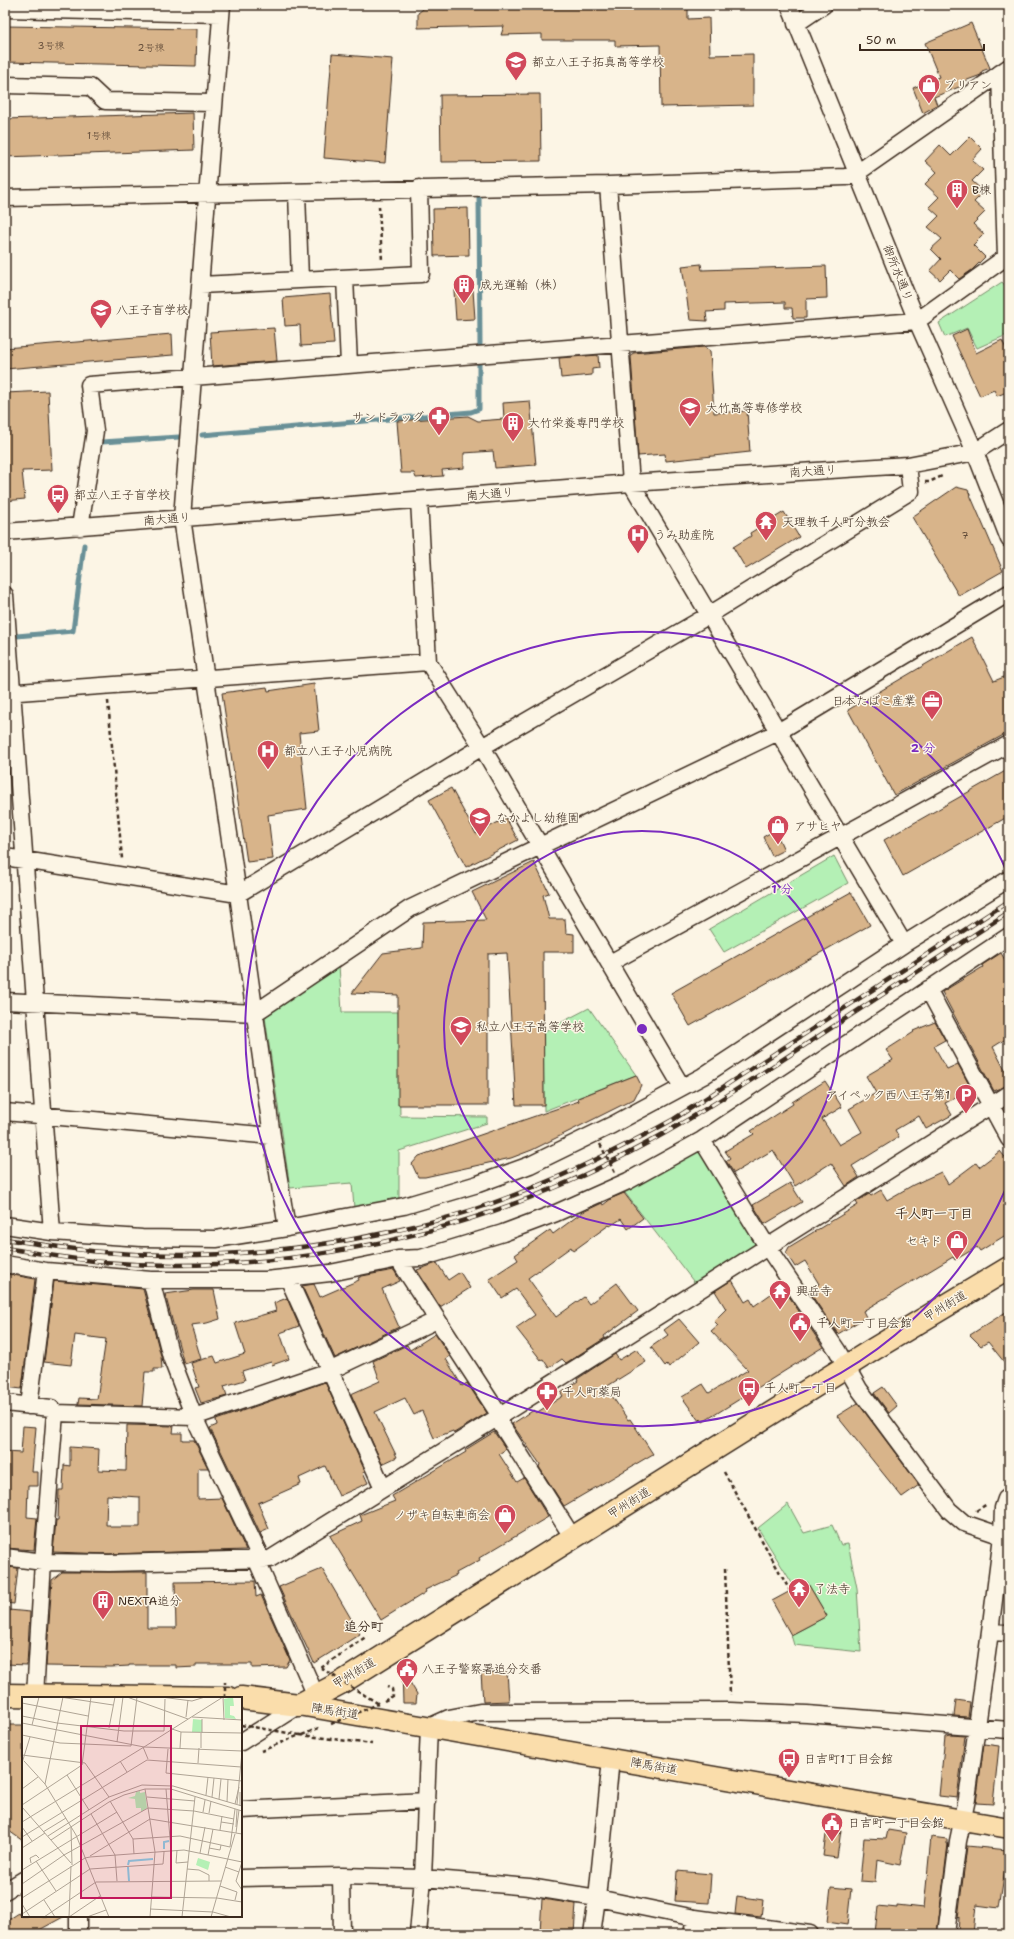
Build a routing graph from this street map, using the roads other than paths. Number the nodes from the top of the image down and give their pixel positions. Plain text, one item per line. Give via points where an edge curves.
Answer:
1 (789, 5) edge
2 (824, 5) edge
3 (5, 9) edge
4 (221, 9) edge
5 (796, 24) junction
6 (1005, 70) edge
7 (5, 85) edge
8 (214, 103) junction
9 (857, 172) junction
10 (608, 185) junction
11 (419, 188) junction
12 (297, 192) junction
13 (207, 194) junction
14 (5, 198) edge
15 (1008, 256) edge
16 (345, 278) junction
17 (300, 280) junction
18 (200, 285) junction
19 (918, 321) junction
20 (620, 344) junction
21 (350, 364) junction
22 (192, 376) junction
23 (1009, 430) edge
24 (975, 452) junction
25 (908, 465) junction
26 (631, 482) junction
27 (419, 500) junction
28 (182, 518) junction
29 (80, 527) junction
30 (5, 532) edge
31 (1009, 539) edge
32 (1009, 593) edge
33 (5, 595) edge
34 (709, 615) junction
35 (428, 662) junction
36 (206, 679) junction
37 (8, 693) edge
38 (778, 732) junction
39 (1009, 744) edge
40 (482, 746) junction
41 (840, 836) junction
42 (539, 846) junction
43 (5, 857) edge
44 (24, 860) junction
45 (1009, 879) edge
46 (238, 894) junction
47 (1009, 936) edge
48 (904, 944) junction
49 (610, 963) junction
50 (928, 988) junction
51 (5, 1001) edge
52 (35, 1003) junction
53 (255, 1013) junction
54 (682, 1087) junction
55 (1009, 1094) edge
56 (991, 1105) junction
57 (5, 1112) edge
58 (44, 1116) junction
59 (272, 1136) junction
60 (1009, 1139) edge
61 (702, 1140) junction
62 (5, 1225) edge
63 (288, 1228) junction
64 (52, 1232) junction
65 (768, 1248) junction
66 (398, 1259) junction
67 (5, 1264) edge
68 (1009, 1268) edge
69 (46, 1271) junction
70 (288, 1278) junction
71 (151, 1280) junction
72 (437, 1320) junction
73 (847, 1367) junction
74 (330, 1371) junction
75 (5, 1403) edge
76 (29, 1406) junction
77 (55, 1413) junction
78 (194, 1417) junction
79 (498, 1417) junction
80 (383, 1488) junction
81 (1008, 1498) edge
82 (1006, 1536) edge
83 (573, 1538) junction
84 (5, 1557) edge
85 (260, 1561) junction
86 (43, 1562) junction
87 (990, 1632) junction
88 (1009, 1633) edge
89 (226, 1690) edge
90 (5, 1695) edge
91 (35, 1695) junction
92 (242, 1698) edge
93 (308, 1701) junction
94 (430, 1727) junction
95 (976, 1727) junction
96 (1009, 1730) edge
97 (242, 1741) edge
98 (612, 1759) junction
99 (427, 1801) junction
100 (242, 1810) edge
101 (964, 1820) junction
102 (1009, 1828) edge
103 (341, 1876) junction
104 (242, 1878) edge
105 (423, 1878) junction
106 (22, 1881) edge
107 (5, 1891) edge
108 (597, 1898) junction
109 (78, 1917) edge
110 (693, 1926) edge
111 (78, 1934) edge
112 (342, 1934) edge
113 (418, 1934) edge
114 (592, 1934) edge
115 (810, 1934) edge
116 (946, 1934) edge

1 - 5 street, 御所水通り
2 - 5 street
3 - 4 street
4 - 8 street
5 - 9 street, 御所水通り
6 - 9 street
6 - 15 street
7 - 8 street via 90,87 105,101
8 - 13 street
9 - 10 street via 846,177
9 - 19 street, 御所水通り
10 - 11 street
10 - 20 street
11 - 12 street
11 - 16 street via 421,274
12 - 13 street
12 - 17 street
13 - 14 street
13 - 18 street
15 - 19 street
16 - 17 street
16 - 21 street
17 - 18 street
18 - 22 street
19 - 20 street
19 - 24 street, 御所水通り
20 - 21 street
20 - 26 street
21 - 22 street
22 - 28 street
22 - 29 street via 89,385 95,431
23 - 24 street
24 - 25 street, 南大通り
24 - 31 street, 御所水通り
25 - 26 street, 南大通り
25 - 34 street via 911,491
26 - 27 street, 南大通り
26 - 34 street
27 - 28 street, 南大通り
27 - 35 street
28 - 29 street, 南大通り
28 - 36 street
29 - 30 street, 南大通り
32 - 38 street
33 - 37 street
34 - 38 street
34 - 40 street
35 - 36 street
35 - 40 street
36 - 37 street
36 - 46 street
37 - 44 street
38 - 41 street
38 - 42 street
39 - 41 street
40 - 42 street
40 - 46 street
41 - 48 street
41 - 49 street
42 - 49 street
42 - 53 street via 411,908
43 - 44 street
44 - 46 street
44 - 52 street
45 - 48 street
46 - 53 street
47 - 50 street
48 - 54 street via 703,1076
49 - 54 street
50 - 56 street
50 - 61 street
51 - 52 street
52 - 53 street
52 - 58 street
53 - 59 street
54 - 63 street via 530,1165 478,1184 404,1206
55 - 56 street
56 - 60 street
56 - 65 street
57 - 58 street
58 - 59 street
58 - 64 street
59 - 63 street
61 - 65 street
61 - 66 street via 628,1181 503,1233 421,1258
62 - 64 street
63 - 64 street via 216,1239 142,1238
65 - 73 street
65 - 79 street
66 - 70 street via 330,1273
66 - 72 street
67 - 69 street
68 - 73 highway, 甲州街道
69 - 71 street
69 - 76 street
70 - 71 street
70 - 74 street
71 - 78 street via 171,1357
72 - 74 street
72 - 79 street
73 - 82 street via 859,1388 949,1510 964,1523
73 - 83 highway, 甲州街道
74 - 78 street
74 - 80 street
75 - 76 street
76 - 77 street via 51,1408
77 - 78 street
77 - 86 street
78 - 85 street
79 - 80 street
79 - 83 street
80 - 85 street via 282,1553
81 - 82 street via 1003,1508
82 - 87 street
83 - 93 highway, 甲州街道
84 - 86 street
85 - 86 street
85 - 93 street
86 - 91 street
87 - 88 street
87 - 95 street
89 - 91 highway
90 - 91 highway
92 - 93 highway
93 - 94 main road, 陣馬街道
93 - 97 street
94 - 95 street via 450,1718 480,1712 730,1711 807,1714
94 - 98 main road, 陣馬街道
94 - 99 street
95 - 96 street
95 - 101 street
98 - 101 main road, 陣馬街道
98 - 108 street
99 - 100 street
99 - 105 street
101 - 102 main road, 陣馬街道
101 - 116 street via 958,1841
103 - 104 street
103 - 105 street
103 - 112 street
105 - 108 street via 530,1886
105 - 113 street
106 - 107 street
108 - 110 street
108 - 114 street
109 - 111 street
110 - 115 street

